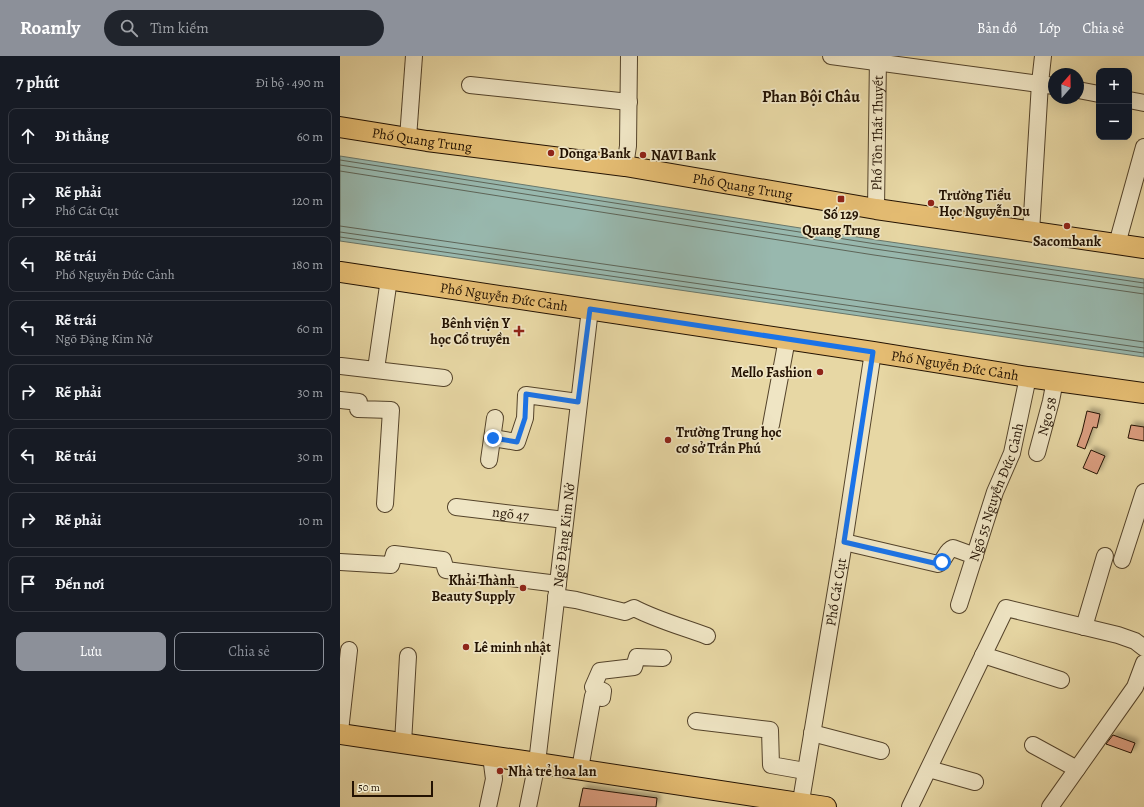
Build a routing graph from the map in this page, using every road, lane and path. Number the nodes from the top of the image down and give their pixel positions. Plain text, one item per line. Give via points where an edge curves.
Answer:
1 (414, 56) edge
2 (629, 56) edge
3 (831, 56) edge
4 (1043, 56) edge
5 (878, 59) edge
6 (470, 84) dead end
7 (1047, 85) edge
8 (1084, 91) edge
9 (1096, 93) edge
10 (1132, 101) edge
11 (629, 102) junction
12 (1144, 103) edge
13 (340, 127) edge
14 (408, 138) junction
15 (1144, 147) edge
16 (625, 166) junction
17 (876, 209) junction
18 (1031, 232) junction
19 (1117, 244) junction
20 (1144, 248) edge
21 (340, 272) edge
22 (389, 279) junction
23 (590, 309) junction
24 (787, 339) junction
25 (873, 352) junction
26 (341, 366) dead end
27 (376, 370) junction
28 (1028, 377) junction
29 (444, 378) dead end
30 (1055, 380) junction
31 (1144, 393) edge
32 (340, 400) edge
33 (578, 402) junction
34 (495, 418) dead end
35 (771, 425) dead end
36 (493, 438) junction
37 (1037, 453) dead end
38 (489, 460) dead end
39 (1144, 492) edge
40 (385, 504) dead end
41 (456, 508) dead end
42 (565, 520) junction
43 (844, 542) junction
44 (975, 556) junction
45 (1105, 556) dead end
46 (1122, 560) dead end
47 (340, 562) edge
48 (557, 590) junction
49 (959, 606) dead end
50 (1084, 627) junction
51 (707, 636) dead end
52 (1144, 648) edge
53 (349, 650) dead end
54 (984, 655) junction
55 (408, 656) dead end
56 (663, 658) dead end
57 (1144, 663) edge
58 (1061, 680) dead end
59 (1139, 689) edge
60 (696, 721) dead end
61 (340, 733) edge
62 (812, 733) junction
63 (403, 743) junction
64 (1033, 745) dead end
65 (881, 751) dead end
66 (491, 756) junction
67 (537, 762) junction
68 (1077, 768) junction
69 (580, 769) junction
70 (928, 769) junction
71 (805, 771) junction
72 (975, 782) dead end
73 (800, 805) edge
74 (488, 807) edge
75 (528, 807) edge
76 (826, 807) edge
77 (910, 807) edge
78 (1050, 807) edge

1 - 14 street
2 - 11 street
3 - 5 street
4 - 7 street
5 - 7 street
5 - 17 street, Phố Tôn Thất Thuyết
6 - 11 street
7 - 18 street
8 - 9 street
10 - 12 street
11 - 16 street
13 - 14 main road, Phố Quang Trung
14 - 16 main road, Phố Quang Trung
15 - 19 street
16 - 17 main road, Phố Quang Trung
17 - 18 main road, Phố Quang Trung
18 - 19 main road, Phố Quang Trung
19 - 20 main road, Phố Quang Trung
21 - 22 main road, Phố Nguyễn Đức Cảnh
22 - 23 main road, Phố Nguyễn Đức Cảnh
22 - 27 street
23 - 24 main road, Phố Nguyễn Đức Cảnh
23 - 33 street, Ngõ Đặng Kim Nở
24 - 25 main road, Phố Nguyễn Đức Cảnh
24 - 35 street
25 - 28 main road, Phố Nguyễn Đức Cảnh
25 - 43 street, Phố Cát Cụt
26 - 27 street
27 - 29 street
28 - 30 main road, Phố Nguyễn Đức Cảnh
28 - 44 street, Ngõ 55 Nguyễn Đức Cảnh via 1012,453 995,492
30 - 31 main road, Phố Nguyễn Đức Cảnh
30 - 37 street, Ngo 58
32 - 40 street via 359,402 358,409 391,410
33 - 36 street via 526,394 525,418 517,442
33 - 42 street, Ngõ Đặng Kim Nở
34 - 36 street
36 - 38 street
39 - 46 street
41 - 42 street, ngõ 47
42 - 48 street, Ngõ Đặng Kim Nở
43 - 44 street via 938,564 953,548
43 - 62 street, Phố Cát Cụt
44 - 49 street, Ngõ 55 Nguyễn Đức Cảnh
45 - 50 street
47 - 48 street via 391,565 394,554 443,560 446,570
48 - 51 street via 576,600 625,612 634,608 652,618
48 - 67 street, Ngõ Đặng Kim Nở
50 - 52 street via 1118,635 1135,641
50 - 54 street via 1006,608
53 - 61 street
54 - 58 street
54 - 70 street
55 - 63 street
56 - 69 street via 637,657 634,667 600,671 593,687 603,692 602,698 593,696
57 - 59 street
59 - 68 street
60 - 71 street via 770,730 771,765
61 - 63 main road
62 - 65 street
62 - 71 street, Phố Cát Cụt
63 - 66 main road
64 - 68 street
66 - 67 main road
66 - 74 street via 494,779
67 - 69 main road
67 - 75 street, Ngõ Đặng Kim Nở
68 - 78 street
69 - 73 main road
70 - 72 street
70 - 77 street
71 - 73 street, Phố Cát Cụt
73 - 76 main road

